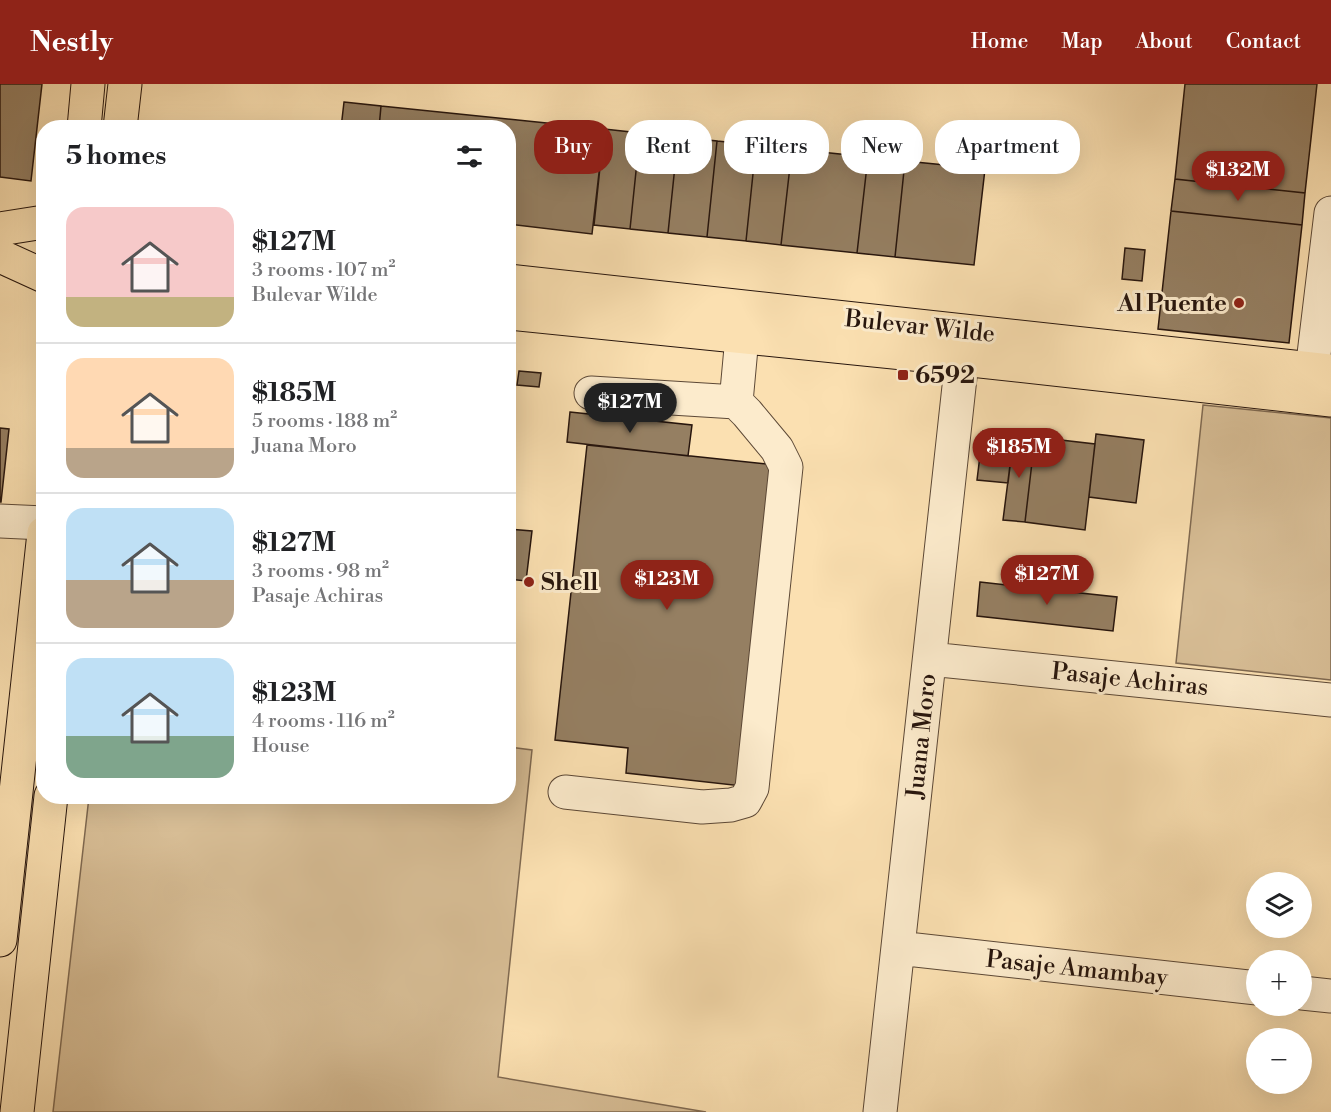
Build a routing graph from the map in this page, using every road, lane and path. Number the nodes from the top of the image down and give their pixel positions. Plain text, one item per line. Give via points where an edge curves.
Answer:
1 (88, 84) edge
2 (125, 84) edge
3 (85, 120) edge
4 (121, 120) edge
5 (1331, 213) edge
6 (36, 223) edge
7 (0, 230) edge
8 (0, 256) edge
9 (36, 272) edge
10 (516, 282) edge
11 (516, 314) edge
12 (742, 337) junction
13 (962, 359) junction
14 (1321, 384) edge
15 (591, 393) dead end
16 (736, 402) junction
17 (0, 521) edge
18 (36, 523) edge
19 (36, 607) edge
20 (930, 659) junction
21 (1331, 700) edge
22 (565, 792) dead end
23 (50, 804) edge
24 (0, 940) edge
25 (898, 948) junction
26 (1246, 987) edge
27 (1312, 994) edge
28 (1331, 996) edge
29 (17, 1112) edge
30 (880, 1112) edge

1 - 3 main road
2 - 4 main road
5 - 14 street
6 - 7 main road
8 - 9 main road
10 - 14 main road, Bulevar Wilde
11 - 12 main road, Bulevar Wilde
12 - 13 main road, Bulevar Wilde
12 - 16 street
13 - 14 main road, Bulevar Wilde
13 - 20 street, Juana Moro
15 - 16 street
16 - 22 street via 777,449 786,467 752,788 745,801 702,807
17 - 18 street
19 - 24 main road
20 - 21 street, Pasaje Achiras
20 - 25 street, Juana Moro
23 - 29 main road
25 - 26 street, Pasaje Amambay
25 - 30 street, Juana Moro
27 - 28 street

